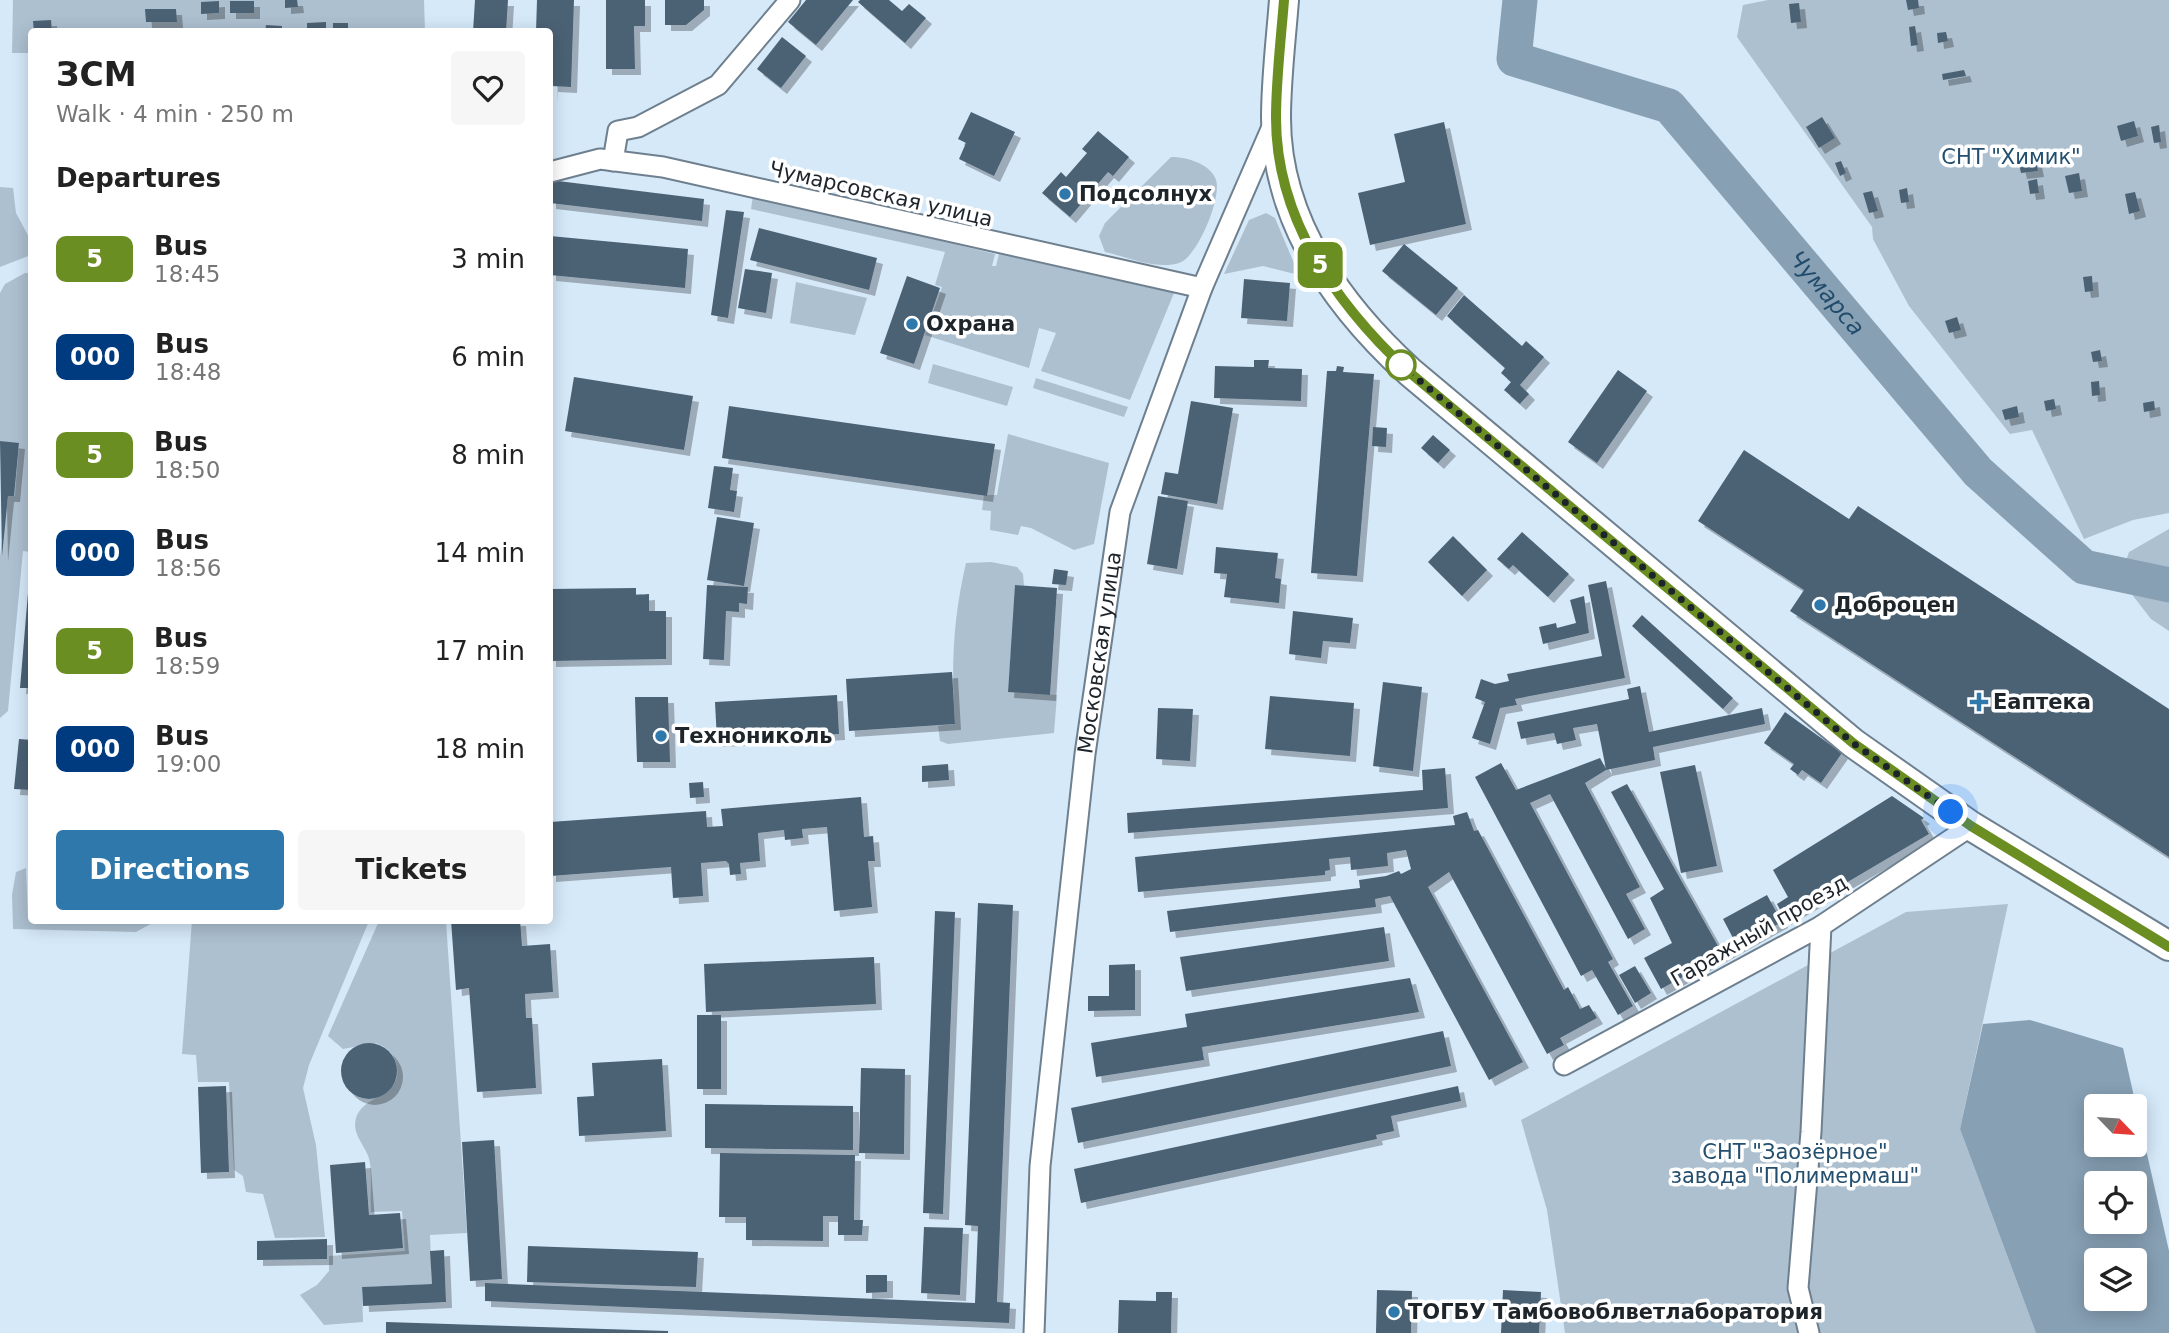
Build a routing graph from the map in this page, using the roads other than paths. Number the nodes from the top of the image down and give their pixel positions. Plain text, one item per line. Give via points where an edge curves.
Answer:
1 (790, 0) edge
2 (1284, 0) edge
3 (1276, 119) junction
4 (613, 161) junction
5 (553, 171) edge
6 (1202, 288) junction
7 (1971, 826) junction
8 (1821, 926) junction
9 (2169, 946) edge
10 (1564, 1065) dead end
11 (1034, 1333) edge
12 (1809, 1333) edge

1 - 4 street via 718,85 638,127 618,131
2 - 3 main road, Московская улица
3 - 6 street, Московская улица
3 - 7 main road via 1281,166 1295,217 1344,303 1391,355 1853,743
4 - 5 street, Чумарсовская улица via 600,159
4 - 6 street, Чумарсовская улица via 663,167
6 - 11 street, Московская улица via 1121,512 1085,754 1043,1139
7 - 8 street, Гаражный проезд
7 - 9 main road
8 - 10 street, Гаражный проезд
8 - 12 street via 1798,1288

